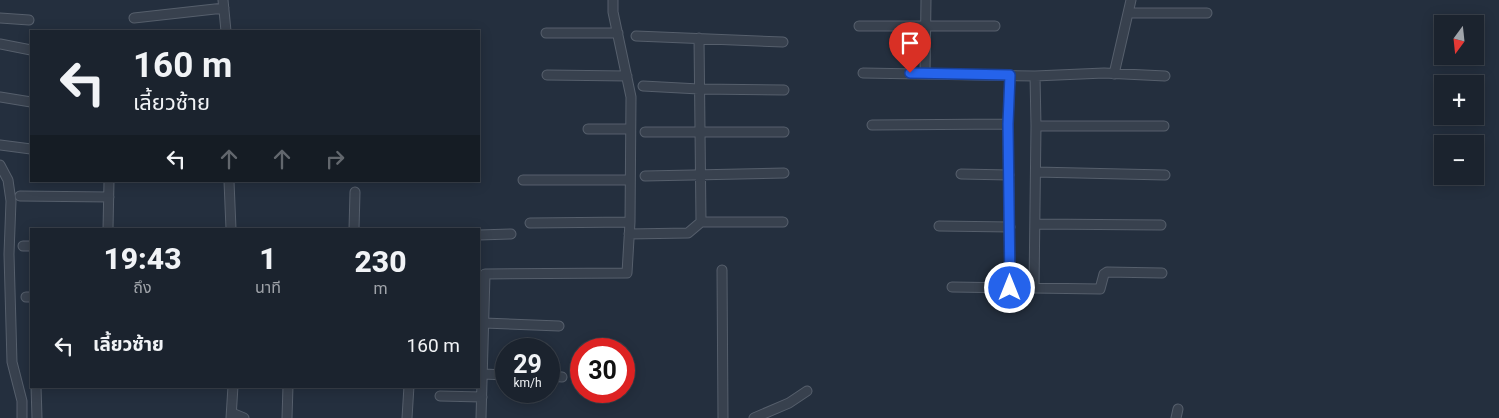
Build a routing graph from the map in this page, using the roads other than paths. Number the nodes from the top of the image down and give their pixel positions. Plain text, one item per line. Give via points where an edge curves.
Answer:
1 (613, 0) edge
2 (926, 0) edge
3 (1130, 0) edge
4 (223, 4) edge
5 (1128, 13) junction
6 (1207, 13) dead end
7 (0, 18) edge
8 (134, 18) dead end
9 (29, 20) dead end
10 (859, 26) dead end
11 (926, 26) junction
12 (995, 26) dead end
13 (226, 30) edge
14 (618, 33) junction
15 (546, 34) dead end
16 (636, 36) dead end
17 (699, 38) junction
18 (783, 42) dead end
19 (0, 44) edge
20 (30, 50) edge
21 (925, 73) junction
22 (863, 74) dead end
23 (1114, 74) junction
24 (547, 75) dead end
25 (1010, 75) junction
26 (627, 76) junction
27 (1035, 76) junction
28 (1165, 76) dead end
29 (643, 86) dead end
30 (699, 89) junction
31 (784, 90) dead end
32 (0, 97) edge
33 (30, 102) edge
34 (1008, 124) junction
35 (872, 125) dead end
36 (1036, 126) junction
37 (1164, 126) dead end
38 (588, 129) dead end
39 (630, 129) junction
40 (645, 132) dead end
41 (784, 132) dead end
42 (700, 133) junction
43 (0, 145) edge
44 (30, 149) edge
45 (0, 165) edge
46 (1036, 172) junction
47 (784, 173) dead end
48 (961, 174) dead end
49 (1009, 175) junction
50 (1165, 175) dead end
51 (646, 176) dead end
52 (700, 176) junction
53 (523, 180) dead end
54 (629, 180) junction
55 (109, 182) edge
56 (229, 182) edge
57 (355, 192) dead end
58 (20, 196) dead end
59 (109, 197) junction
60 (630, 222) junction
61 (701, 222) junction
62 (783, 222) dead end
63 (530, 223) dead end
64 (1036, 224) junction
65 (1161, 225) dead end
66 (939, 226) dead end
67 (1010, 227) junction
68 (108, 228) edge
69 (231, 228) edge
70 (354, 228) edge
71 (511, 234) dead end
72 (629, 234) junction
73 (480, 235) edge
74 (722, 270) dead end
75 (1162, 273) dead end
76 (952, 287) dead end
77 (1010, 288) junction
78 (1034, 288) junction
79 (484, 323) junction
80 (559, 326) dead end
81 (481, 344) edge
82 (483, 374) junction
83 (495, 375) edge
84 (36, 388) edge
85 (233, 388) edge
86 (288, 388) edge
87 (409, 388) edge
88 (807, 391) dead end
89 (440, 396) dead end
90 (482, 397) junction
91 (232, 416) edge
92 (22, 418) edge
93 (37, 418) edge
94 (244, 418) edge
95 (287, 418) edge
96 (408, 418) edge
97 (481, 418) edge
98 (487, 418) edge
99 (723, 418) edge
100 (754, 418) edge

1 - 14 street
2 - 11 street
3 - 5 street
4 - 8 street
4 - 13 street
5 - 6 street
5 - 23 street
7 - 9 street
10 - 11 street
11 - 12 street
11 - 21 street
14 - 15 street
14 - 26 street
16 - 17 street
17 - 18 street
17 - 30 street
19 - 20 street
21 - 22 street
21 - 25 street
23 - 27 street
23 - 28 street
24 - 26 street
25 - 27 street
25 - 34 street
26 - 39 street via 631,96
27 - 36 street
29 - 30 street
30 - 31 street
30 - 42 street
32 - 33 street
34 - 35 street
34 - 49 street
36 - 37 street
36 - 46 street
38 - 39 street
39 - 54 street
40 - 42 street
41 - 42 street
42 - 52 street
43 - 44 street
45 - 92 street via 8,180 10,201 12,362 22,401
46 - 50 street
46 - 64 street
47 - 52 street
48 - 49 street
49 - 67 street
51 - 52 street
52 - 61 street
53 - 54 street
54 - 60 street
55 - 59 street
56 - 69 street
57 - 70 street
58 - 59 street
59 - 68 street
60 - 63 street
60 - 72 street
61 - 62 street
61 - 72 street via 688,233
64 - 65 street
64 - 78 street
66 - 67 street
67 - 77 street
71 - 73 street
72 - 79 street via 627,273 485,274
74 - 99 street
75 - 78 street via 1107,272 1100,288
76 - 77 street
77 - 78 street
79 - 80 street
79 - 81 street
81 - 82 street
82 - 83 street
82 - 90 street
84 - 93 street
85 - 91 street
86 - 95 street
87 - 96 street
88 - 100 street via 789,403
89 - 90 street
90 - 97 street
91 - 94 street
97 - 98 street

